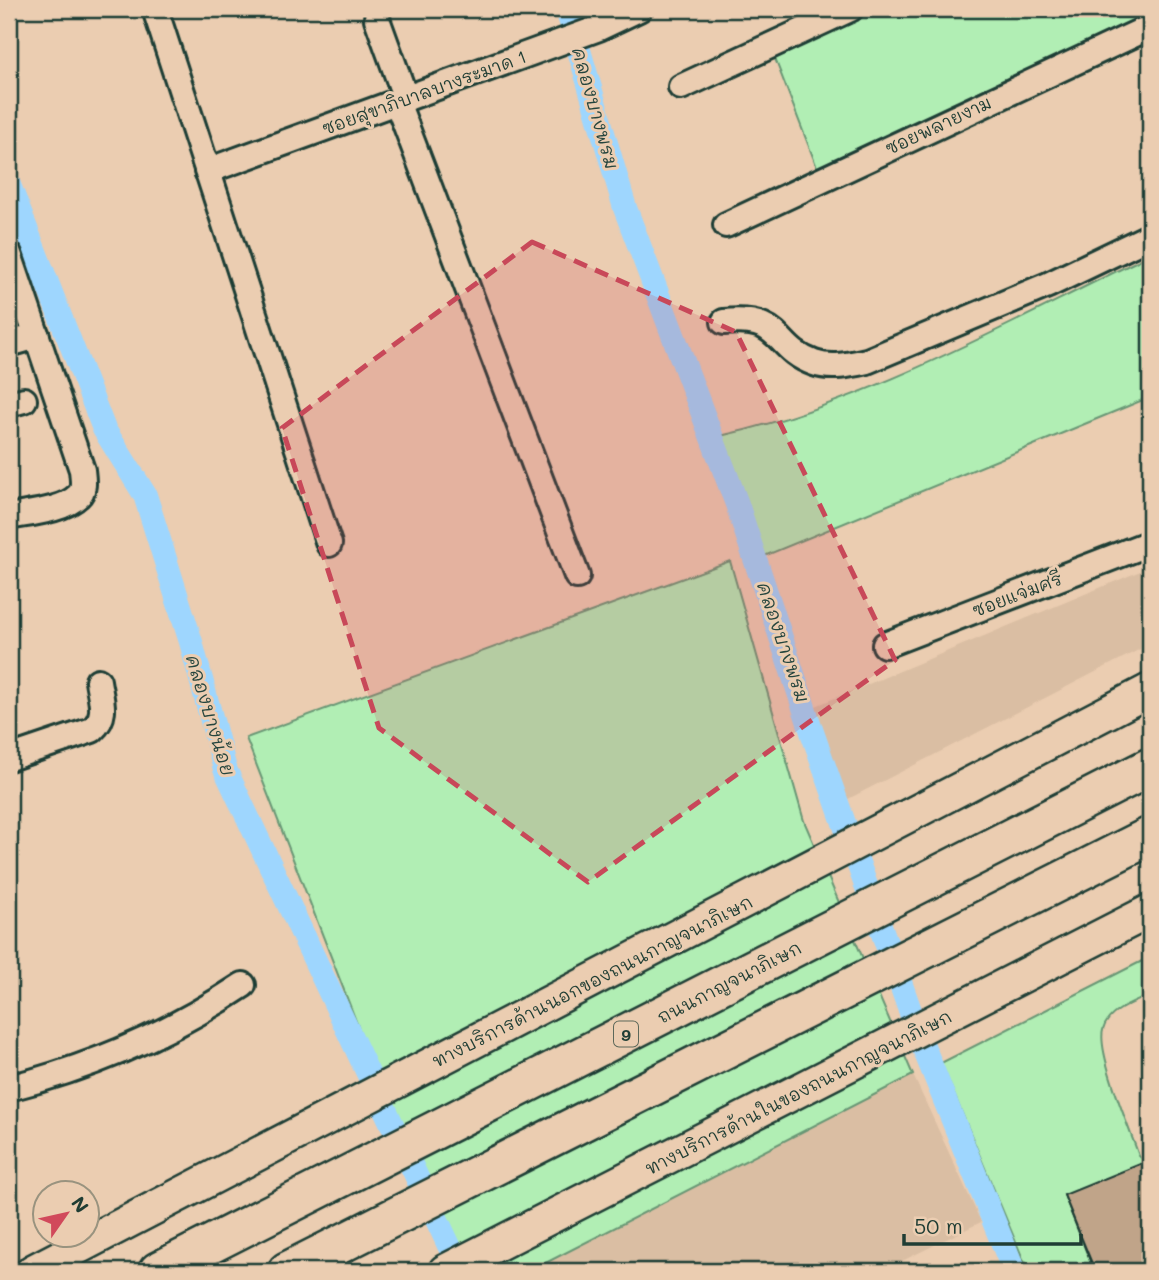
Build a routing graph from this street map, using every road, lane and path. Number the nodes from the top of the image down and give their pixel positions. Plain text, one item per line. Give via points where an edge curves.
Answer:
1 (155, 9) edge
2 (378, 9) edge
3 (639, 9) edge
4 (850, 9) edge
5 (1150, 27) edge
6 (681, 86) dead end
7 (402, 101) junction
8 (207, 171) junction
9 (726, 225) dead end
10 (1150, 236) edge
11 (11, 268) edge
12 (724, 322) dead end
13 (37, 336) junction
14 (9, 344) edge
15 (9, 517) edge
16 (329, 544) dead end
17 (1150, 544) edge
18 (578, 576) dead end
19 (885, 645) dead end
20 (98, 681) dead end
21 (1150, 690) edge
22 (9, 758) edge
23 (1150, 767) edge
24 (1150, 836) edge
25 (1150, 911) edge
26 (243, 985) dead end
27 (9, 1088) edge
28 (33, 1271) edge
29 (158, 1271) edge
30 (288, 1271) edge
31 (445, 1271) edge

1 - 8 street
2 - 7 street
3 - 7 street, ซอยสุขาภิบาลบางระมาด 1
4 - 6 street
5 - 9 street, ซอยพลายงาม
7 - 8 street, ซอยสุขาภิบาลบางระมาด 1
7 - 18 street
8 - 16 street
10 - 12 street via 1048,285 867,361 838,367 813,363 766,326 746,320
11 - 13 street
13 - 14 street
13 - 15 street via 83,485 78,496 62,505
17 - 19 street, ซอยแจ่มศรี
20 - 22 street via 103,712 101,722 92,730
21 - 28 main road, ทางบริการด้านนอกของถนนกาญจนาภิเษก
23 - 29 highway, ถนนกาญจนาภิเษก / 9
24 - 30 highway
25 - 31 main road, ทางบริการด้านในของถนนกาญจนาภิเษก
26 - 27 street via 206,1010 92,1065

